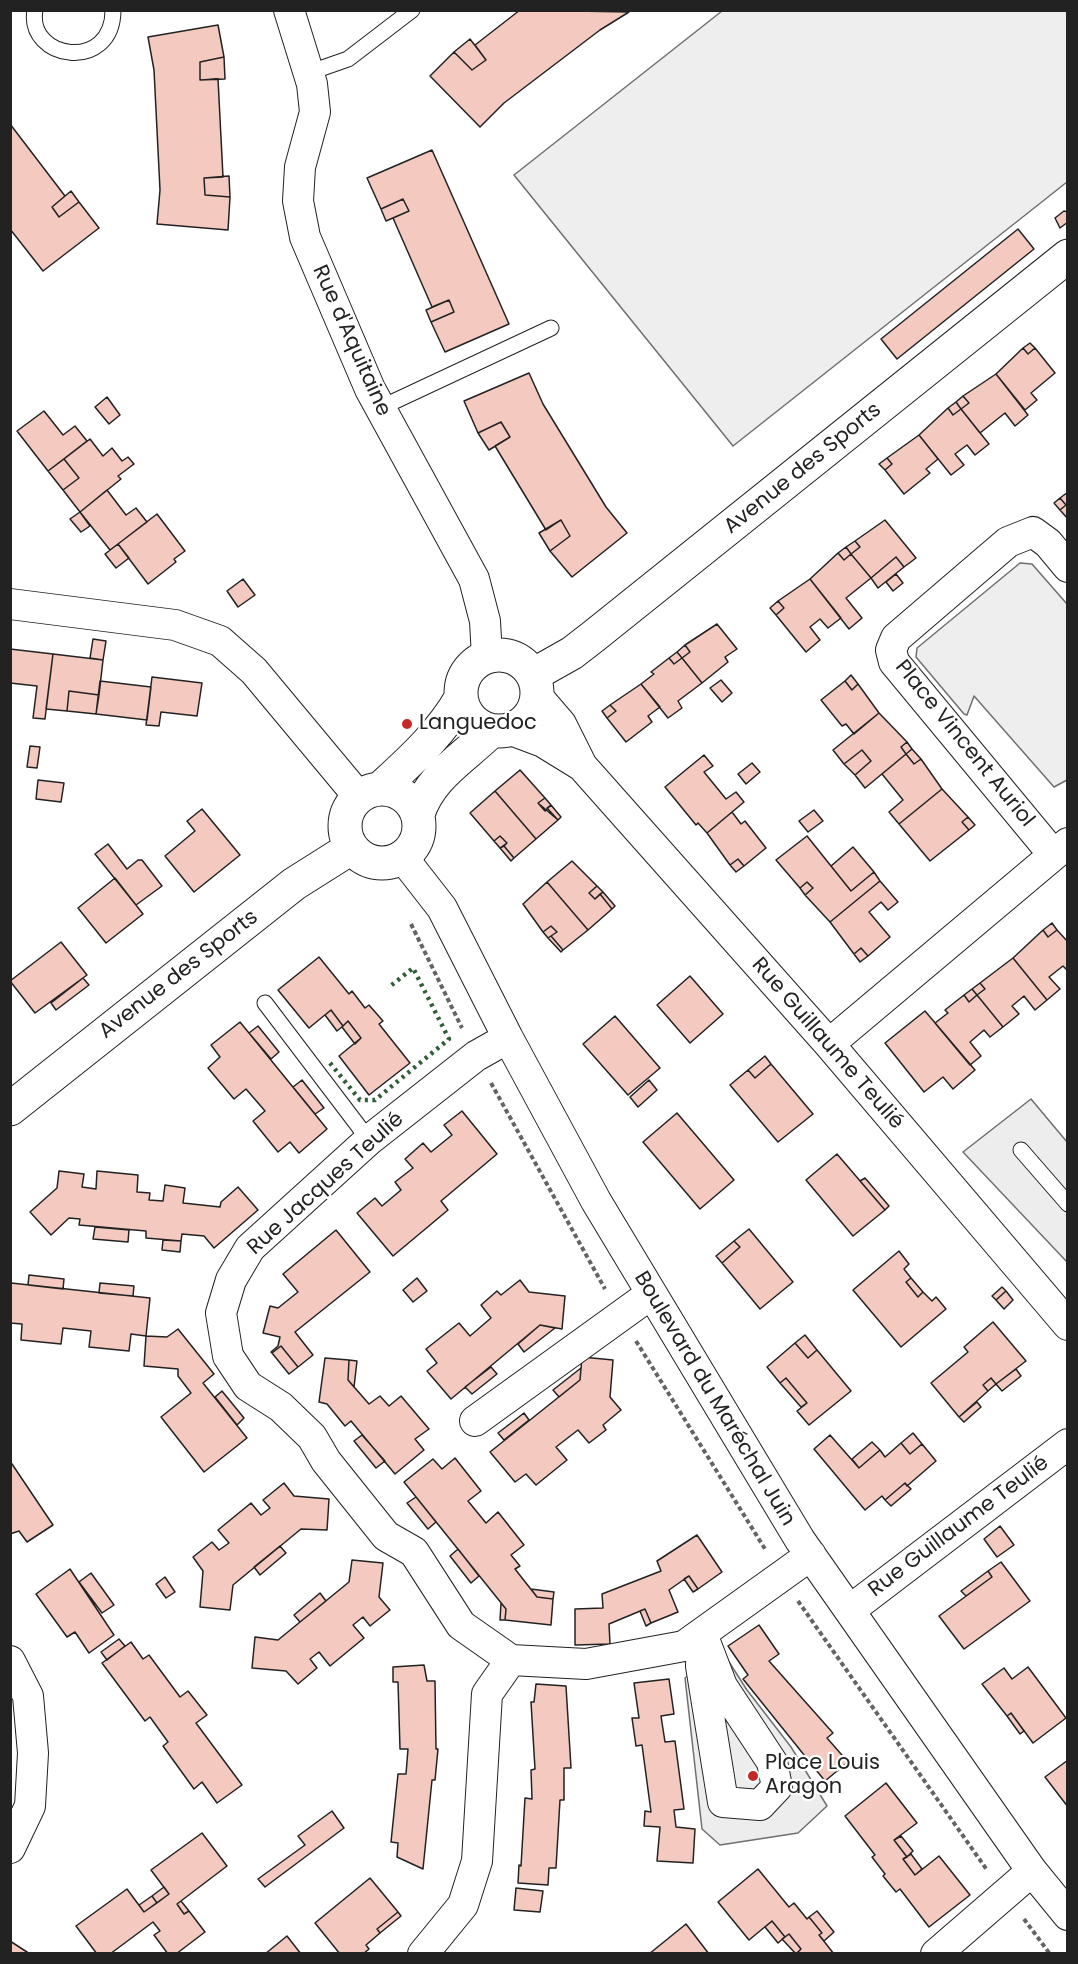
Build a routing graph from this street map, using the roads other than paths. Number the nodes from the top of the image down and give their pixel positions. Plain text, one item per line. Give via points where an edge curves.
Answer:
1 (35, 10) edge
2 (113, 10) edge
3 (289, 10) edge
4 (412, 10) edge
5 (308, 73) junction
6 (1068, 256) edge
7 (551, 328) dead end
8 (380, 408) junction
9 (1068, 567) edge
10 (10, 604) edge
11 (488, 657) junction
12 (535, 685) junction
13 (461, 698) junction
14 (501, 731) junction
15 (582, 766) junction
16 (369, 793) junction
17 (418, 814) junction
18 (351, 848) junction
19 (1060, 848) edge
20 (403, 858) junction
21 (265, 1003) dead end
22 (508, 1038) junction
23 (829, 1044) junction
24 (10, 1108) edge
25 (369, 1140) junction
26 (1021, 1150) dead end
27 (1068, 1204) edge
28 (651, 1294) junction
29 (1068, 1325) edge
30 (475, 1421) dead end
31 (1068, 1444) edge
32 (811, 1556) junction
33 (850, 1610) junction
34 (702, 1634) junction
35 (511, 1660) junction
36 (10, 1661) edge
37 (10, 1848) edge
38 (1032, 1870) junction
39 (1068, 1915) edge
40 (423, 1953) edge
41 (936, 1953) edge

1 - 2 lane via 40,36 57,51 79,54 100,45 113,26
3 - 5 street, Rue d'Aquitaine
4 - 5 lane via 348,59
5 - 8 street, Rue d'Aquitaine via 315,112 300,167 298,201 305,237
6 - 12 main road, Avenue des Sports
7 - 8 lane
8 - 11 street, Rue d'Aquitaine via 474,579 485,621
9 - 19 street, Place Vincent Auriol via 1033,532 1008,542 897,638 891,650 894,662
10 - 16 street via 175,625 220,641 254,671
11 - 12 main road via 500,655 524,664
11 - 13 main road via 467,672
12 - 14 main road via 534,711 525,723
12 - 15 street, Rue Guillaume Teulié
13 - 14 main road via 470,719
13 - 16 main road via 425,748
14 - 15 street, Rue Guillaume Teulié via 543,742
14 - 17 main road via 444,772 424,794
15 - 23 street, Rue Guillaume Teulié
16 - 17 main road via 392,790 412,803
16 - 18 main road via 349,808 345,821
17 - 20 main road via 418,838
18 - 20 main road via 375,863
18 - 24 main road, Avenue des Sports via 294,884
19 - 23 street
20 - 22 street, Boulevard du Maréchal Juin via 442,908
21 - 25 lane
22 - 25 street, Rue Jacques Teulié via 476,1056
22 - 28 street, Boulevard du Maréchal Juin
23 - 29 street, Rue Guillaume Teulié
25 - 35 street, Rue Jacques Teulié via 250,1248 231,1280 221,1313 228,1356 248,1386 281,1407 312,1437 326,1461 386,1536 414,1552 461,1625
26 - 27 lane
28 - 30 street
28 - 32 street, Boulevard du Maréchal Juin
31 - 33 street, Rue Guillaume Teulié
32 - 33 street, Boulevard du Maréchal Juin
32 - 34 street
33 - 38 street, Boulevard du Maréchal Juin
34 - 34 street via 701,1666 723,1802 760,1805 777,1787 772,1762 722,1686
34 - 35 street via 684,1646 586,1664
35 - 40 street via 488,1694 477,1861 463,1905
36 - 37 street via 28,1696 33,1753 30,1806
38 - 39 street, Boulevard du Maréchal Juin
38 - 41 street

